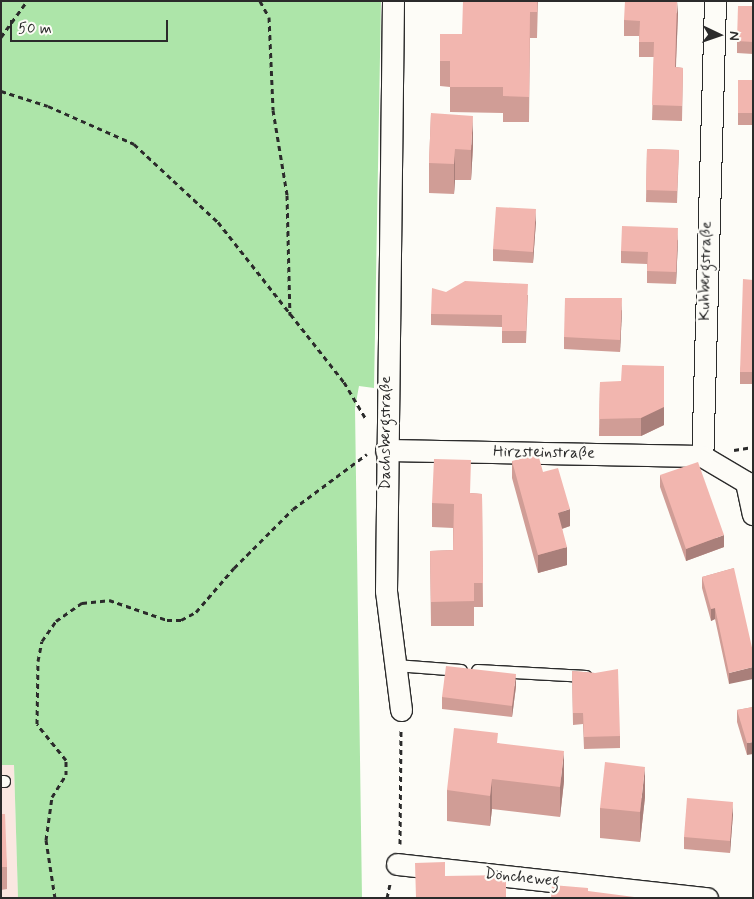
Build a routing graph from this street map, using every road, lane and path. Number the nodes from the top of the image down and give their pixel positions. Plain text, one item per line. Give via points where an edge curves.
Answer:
1 (27, 1) edge
2 (260, 1) edge
3 (393, 1) edge
4 (715, 1) edge
5 (1, 36) edge
6 (1, 91) edge
7 (290, 316) junction
8 (386, 450) junction
9 (702, 456) junction
10 (753, 514) edge
11 (396, 665) junction
12 (595, 677) edge
13 (401, 710) joint
14 (397, 864) joint
15 (56, 898) edge
16 (707, 898) edge

1 - 5 path
2 - 7 path via 270,17 273,110 287,195
3 - 8 street, Dachsbergstraße
4 - 9 street, Kuhbergstraße
6 - 7 path via 48,106 134,144 218,222
7 - 8 path via 344,382
8 - 9 street, Hirzsteinstraße
8 - 11 street, Dachsbergstraße via 386,590
8 - 15 path via 370,452 294,509 234,568 196,612 181,620 167,620 109,600 82,603 56,621 42,641 38,661 37,724 66,760 66,775 52,797 46,840
9 - 10 street via 746,482
11 - 12 lane
11 - 13 street, Dachsbergstraße
13 - 14 path via 401,840
14 - 16 street, Döncheweg

